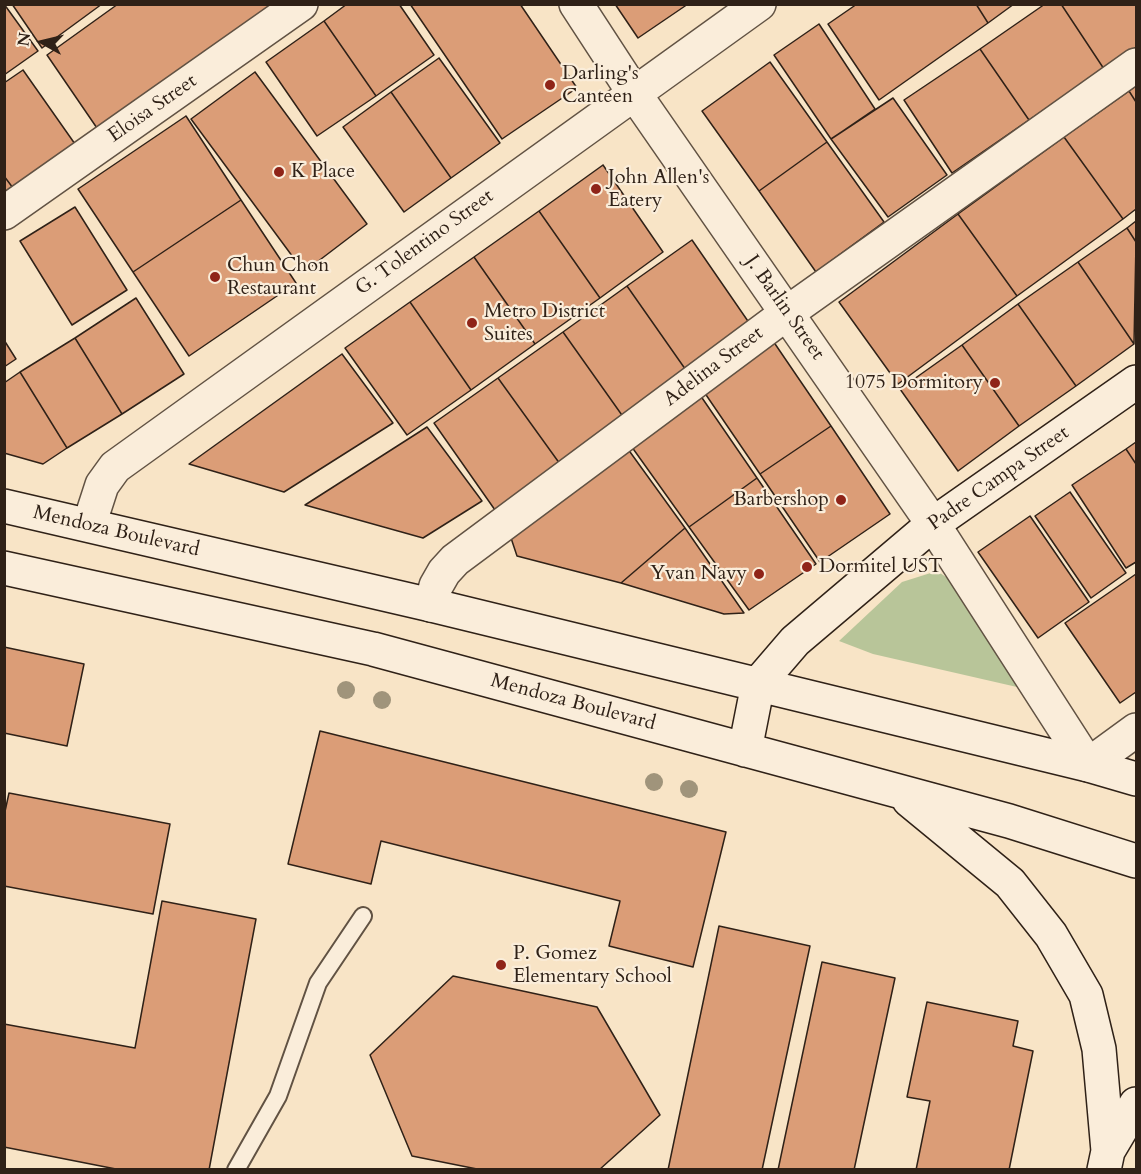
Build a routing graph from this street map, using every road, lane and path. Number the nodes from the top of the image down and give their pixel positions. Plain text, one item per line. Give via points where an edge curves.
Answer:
1 (301, 4) edge
2 (576, 4) edge
3 (759, 4) edge
4 (1137, 65) edge
5 (634, 93) junction
6 (4, 213) edge
7 (787, 312) junction
8 (1137, 382) edge
9 (4, 506) edge
10 (933, 524) junction
11 (89, 525) junction
12 (4, 568) edge
13 (431, 605) junction
14 (758, 684) junction
15 (1137, 730) edge
16 (745, 750) junction
17 (1088, 765) junction
18 (1137, 779) edge
19 (901, 793) junction
20 (1137, 861) edge
21 (363, 916) dead end
22 (1137, 1104) edge
23 (1106, 1160) edge
24 (236, 1170) edge

1 - 6 street, Eloisa Street
2 - 5 street, J. Barlin Street
3 - 5 street, G. Tolentino Street
4 - 7 street, Adelina Street
5 - 7 street, J. Barlin Street
5 - 11 street, G. Tolentino Street via 115,467 102,485
7 - 10 street, J. Barlin Street
7 - 13 street, Adelina Street via 455,560 436,586
8 - 10 street, Padre Campa Street
9 - 11 street, Mendoza Boulevard
10 - 14 street, Padre Campa Street via 795,641
10 - 17 street, J. Barlin Street
11 - 13 street, Mendoza Boulevard
12 - 16 street, Mendoza Boulevard via 373,649
13 - 14 street, Mendoza Boulevard
14 - 16 street, Padre Campa Street
14 - 17 street, Mendoza Boulevard
15 - 17 street
16 - 19 street, Mendoza Boulevard
17 - 18 street, Mendoza Boulevard
19 - 20 street, Mendoza Boulevard
19 - 23 street via 1010,883 1051,935 1086,995 1099,1049
21 - 24 lane via 318,983 278,1096
22 - 23 street

